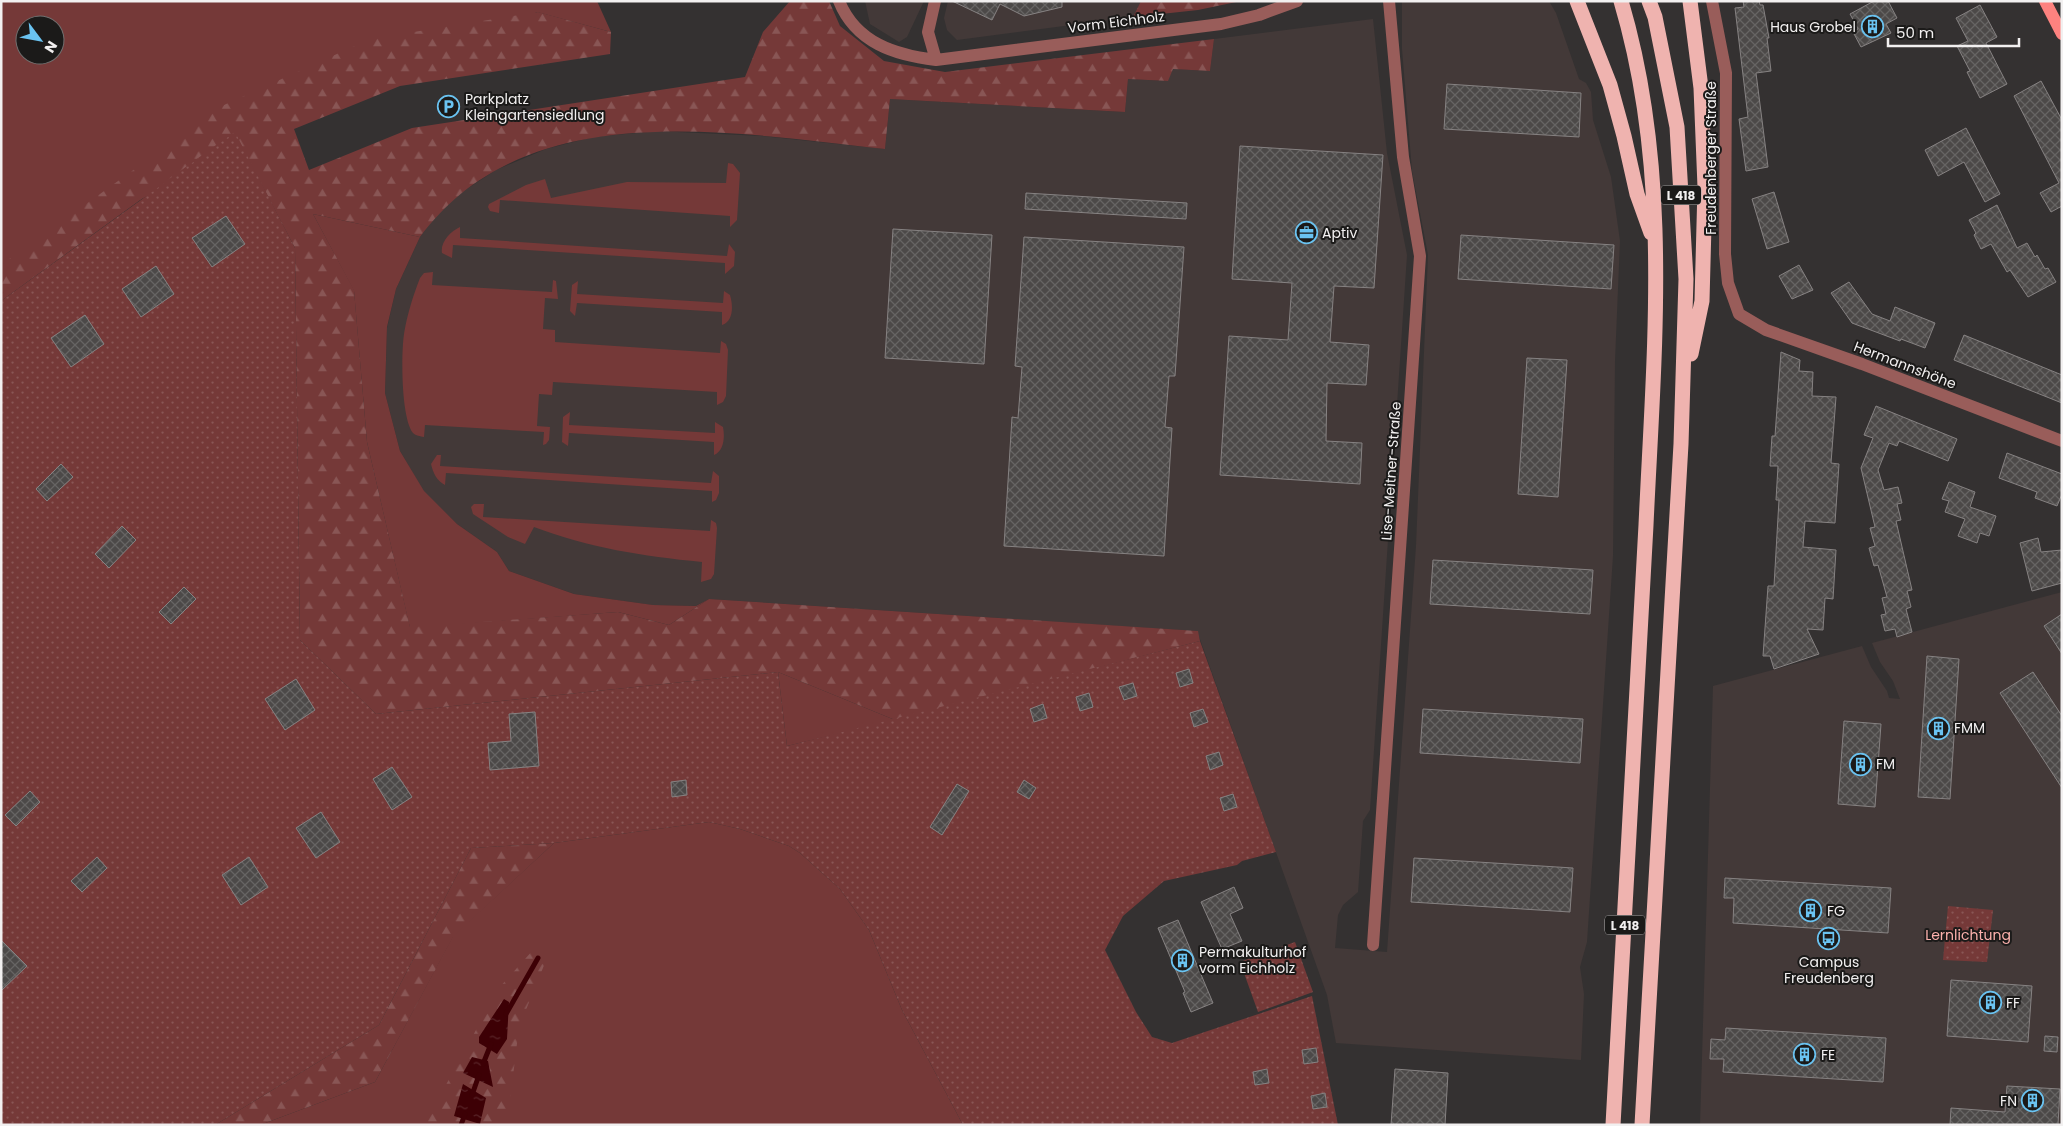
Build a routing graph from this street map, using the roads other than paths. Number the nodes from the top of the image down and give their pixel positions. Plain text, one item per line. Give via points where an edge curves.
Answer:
1 (840, 1) edge
2 (935, 1) edge
3 (1297, 1) edge
4 (1390, 1) edge
5 (1577, 1) edge
6 (1621, 1) edge
7 (1650, 1) edge
8 (1690, 1) edge
9 (1712, 1) edge
10 (2045, 1) edge
11 (2062, 34) edge
12 (936, 60) junction
13 (1656, 246) junction
14 (1739, 314) joint
15 (1684, 393) junction
16 (2062, 441) edge
17 (1373, 945) dead end
18 (1613, 1125) edge
19 (1642, 1125) edge

1 - 12 street, Vorm Eichholz via 861,34 884,49 908,57
2 - 12 street via 928,32
3 - 12 street, Vorm Eichholz via 1221,24
4 - 17 street, Lise-Meitner-Straße via 1403,157 1420,256
5 - 13 highway via 1610,85 1636,194
6 - 13 highway, L 418 via 1644,104
7 - 15 highway, L 418 via 1677,127 1686,279
8 - 15 highway via 1701,88 1705,187 1702,301
9 - 14 street, Freudenberger Straße via 1726,73 1728,283
10 - 11 main road
13 - 18 highway, L 418 via 1657,300 1636,736
14 - 16 street, Hermannshöhe via 1766,330
15 - 19 highway, L 418

